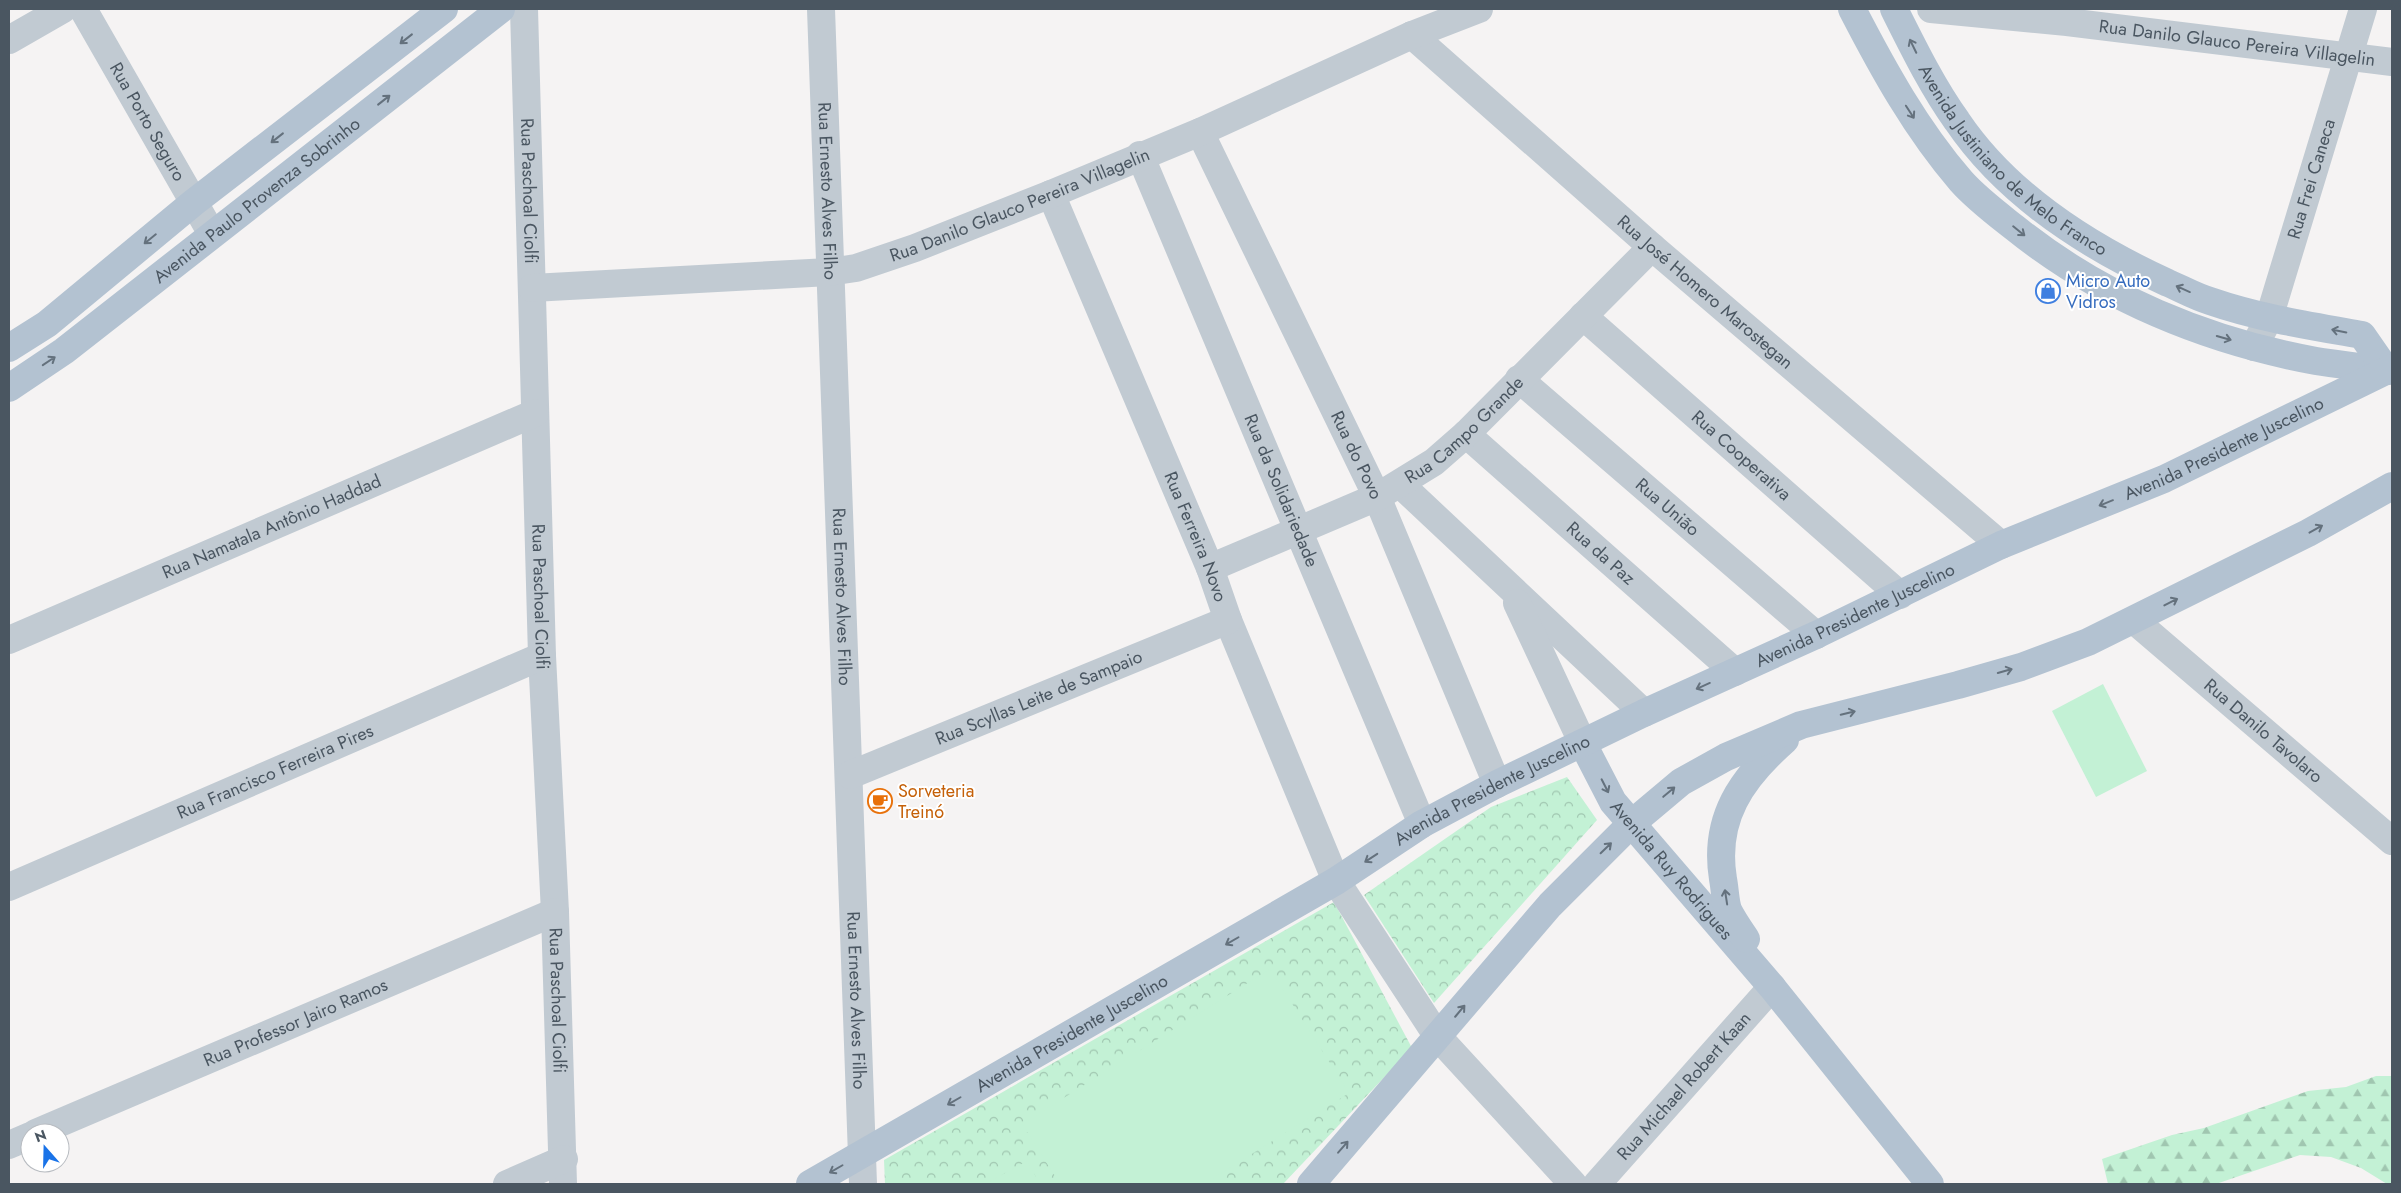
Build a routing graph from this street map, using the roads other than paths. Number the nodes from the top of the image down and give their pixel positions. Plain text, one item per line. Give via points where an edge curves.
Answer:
1 (63, 9) edge
2 (83, 9) edge
3 (444, 9) edge
4 (501, 9) edge
5 (524, 9) edge
6 (821, 9) edge
7 (1479, 9) edge
8 (1852, 9) edge
9 (1894, 9) edge
10 (1932, 9) edge
11 (2363, 9) edge
12 (1412, 35) junction
13 (9, 40) edge
14 (2348, 58) junction
15 (2392, 62) edge
16 (1200, 132) junction
17 (1140, 156) junction
18 (1051, 194) junction
19 (193, 203) junction
20 (212, 234) junction
21 (1652, 247) junction
22 (829, 272) junction
23 (532, 288) junction
24 (1583, 316) junction
25 (2269, 318) junction
26 (2254, 347) junction
27 (9, 348) edge
28 (2316, 361) junction
29 (2391, 373) edge
30 (1519, 379) junction
31 (9, 388) edge
32 (2320, 404) junction
33 (535, 413) junction
34 (1466, 434) junction
35 (2392, 486) edge
36 (1388, 491) junction
37 (1299, 530) junction
38 (2001, 545) junction
39 (1210, 568) junction
40 (1511, 591) junction
41 (1900, 595) junction
42 (1228, 620) junction
43 (2135, 621) junction
44 (1816, 635) junction
45 (9, 640) edge
46 (542, 656) junction
47 (1735, 672) junction
48 (1644, 713) junction
49 (1801, 726) junction
50 (1583, 744) junction
51 (850, 775) junction
52 (1498, 784) junction
53 (1422, 824) junction
54 (1631, 824) junction
55 (2392, 841) edge
56 (1336, 882) junction
57 (9, 887) edge
58 (555, 912) junction
59 (1772, 987) junction
60 (1438, 1037) junction
61 (59, 1123) edge
62 (862, 1154) junction
63 (564, 1172) edge
64 (507, 1184) edge
65 (810, 1184) edge
66 (863, 1184) edge
67 (1311, 1184) edge
68 (1573, 1184) edge
69 (1597, 1184) edge
70 (1930, 1184) edge

1 - 13 street
2 - 19 street, Rua Porto Seguro
3 -> 19 main road, Avenida Paulo Provenza Sobrinho
20 -> 4 main road, Avenida Paulo Provenza Sobrinho
5 - 23 street, Rua Paschoal Ciolfi
6 - 22 street, Rua Ernesto Alves Filho
7 - 12 street, Rua Danilo Glauco Pereira Villagelin
8 -> 26 main road, Avenida Justiniano de Melo Franco via 1880,62 1931,144 1986,205 2040,248 2148,311 2202,332
25 -> 9 main road, Avenida Justiniano de Melo Franco via 2208,300 2137,269 2076,233 2015,186 1958,123 1918,58
10 - 14 street, Rua Danilo Glauco Pereira Villagelin via 2067,22
11 - 14 street, Rua Frei Caneca
12 - 16 street, Rua Danilo Glauco Pereira Villagelin
12 - 21 street, Rua José Homero Marostegan
14 - 15 street, Rua Danilo Glauco Pereira Villagelin
14 - 25 street, Rua Frei Caneca
16 - 17 street, Rua Danilo Glauco Pereira Villagelin
16 - 36 street, Rua do Povo
17 - 18 street, Rua Danilo Glauco Pereira Villagelin
17 - 37 street, Rua da Solidariedade
18 - 22 street, Rua Danilo Glauco Pereira Villagelin via 915,248 856,268
18 - 39 street, Rua Ferreira Novo
19 - 20 street, Rua Porto Seguro
19 -> 27 main road, Avenida Paulo Provenza Sobrinho via 46,324
31 -> 20 main road, Avenida Paulo Provenza Sobrinho via 64,350
21 - 24 street, Rua Campo Grande
21 - 38 street, Rua José Homero Marostegan
22 - 23 street, Rua Danilo Glauco Pereira Villagelin
22 - 51 street, Rua Ernesto Alves Filho
23 - 33 street, Rua Paschoal Ciolfi
24 - 30 street, Rua Campo Grande
24 - 41 street, Rua Cooperativa
25 - 26 street, Rua Frei Caneca
29 -> 25 main road, Avenida Justiniano de Melo Franco via 2362,335
26 - 28 main road, Avenida Justiniano de Melo Franco
28 - 29 main road, Avenida Justiniano de Melo Franco
28 - 32 main road
29 - 32 main road, Avenida Presidente Juscelino
30 - 34 street, Rua Campo Grande
30 - 44 street, Rua União
32 -> 38 main road, Avenida Presidente Juscelino via 2164,479
33 - 45 street, Rua Namatala Antônio Haddad
33 - 46 street, Rua Paschoal Ciolfi
34 - 36 street, Rua Campo Grande via 1434,462
34 - 47 street, Rua da Paz
43 -> 35 main road via 2308,533
36 - 37 street, Rua Campo Grande
36 - 40 street, Rua do Povo
36 - 52 street, Rua do Povo
37 - 39 street, Rua Campo Grande
37 - 53 street, Rua da Solidariedade
38 - 41 main road, Avenida Presidente Juscelino
39 - 42 street, Rua Ferreira Novo
40 - 48 street, Rua do Povo
40 - 50 street
41 - 44 main road, Avenida Presidente Juscelino
42 - 51 street, Rua Scyllas Leite de Sampaio
42 - 56 street, Rua Ferreira Novo
49 -> 43 main road via 2013,669
43 - 55 street, Rua Danilo Tavolaro
44 - 47 main road, Avenida Presidente Juscelino
46 - 57 street, Rua Francisco Ferreira Pires
46 - 58 street, Rua Paschoal Ciolfi
47 -> 48 main road, Avenida Presidente Juscelino
48 - 50 main road, Avenida Presidente Juscelino
54 -> 49 main road via 1681,782 1726,757
59 -> 49 main road, Avenida Ruy Rodrigues via 1728,909 1720,860 1722,838 1728,811 1739,790 1760,762
50 - 52 main road, Avenida Presidente Juscelino
50 -> 54 main road, Avenida Ruy Rodrigues via 1613,802
51 - 62 street, Rua Ernesto Alves Filho
52 - 53 main road, Avenida Presidente Juscelino
53 -> 56 main road, Avenida Presidente Juscelino
54 - 59 main road, Avenida Ruy Rodrigues
60 -> 54 main road via 1550,905
56 - 60 street
56 -> 62 main road, Avenida Presidente Juscelino
58 - 61 street, Rua Professor Jairo Ramos
58 - 63 street, Rua Paschoal Ciolfi
59 - 69 street, Rua Michael Robert Kaan
59 - 70 main road, Avenida Ruy Rodrigues
67 -> 60 main road
60 - 68 street
62 -> 65 main road, Avenida Presidente Juscelino
62 - 66 street, Rua Ernesto Alves Filho
63 - 64 street

